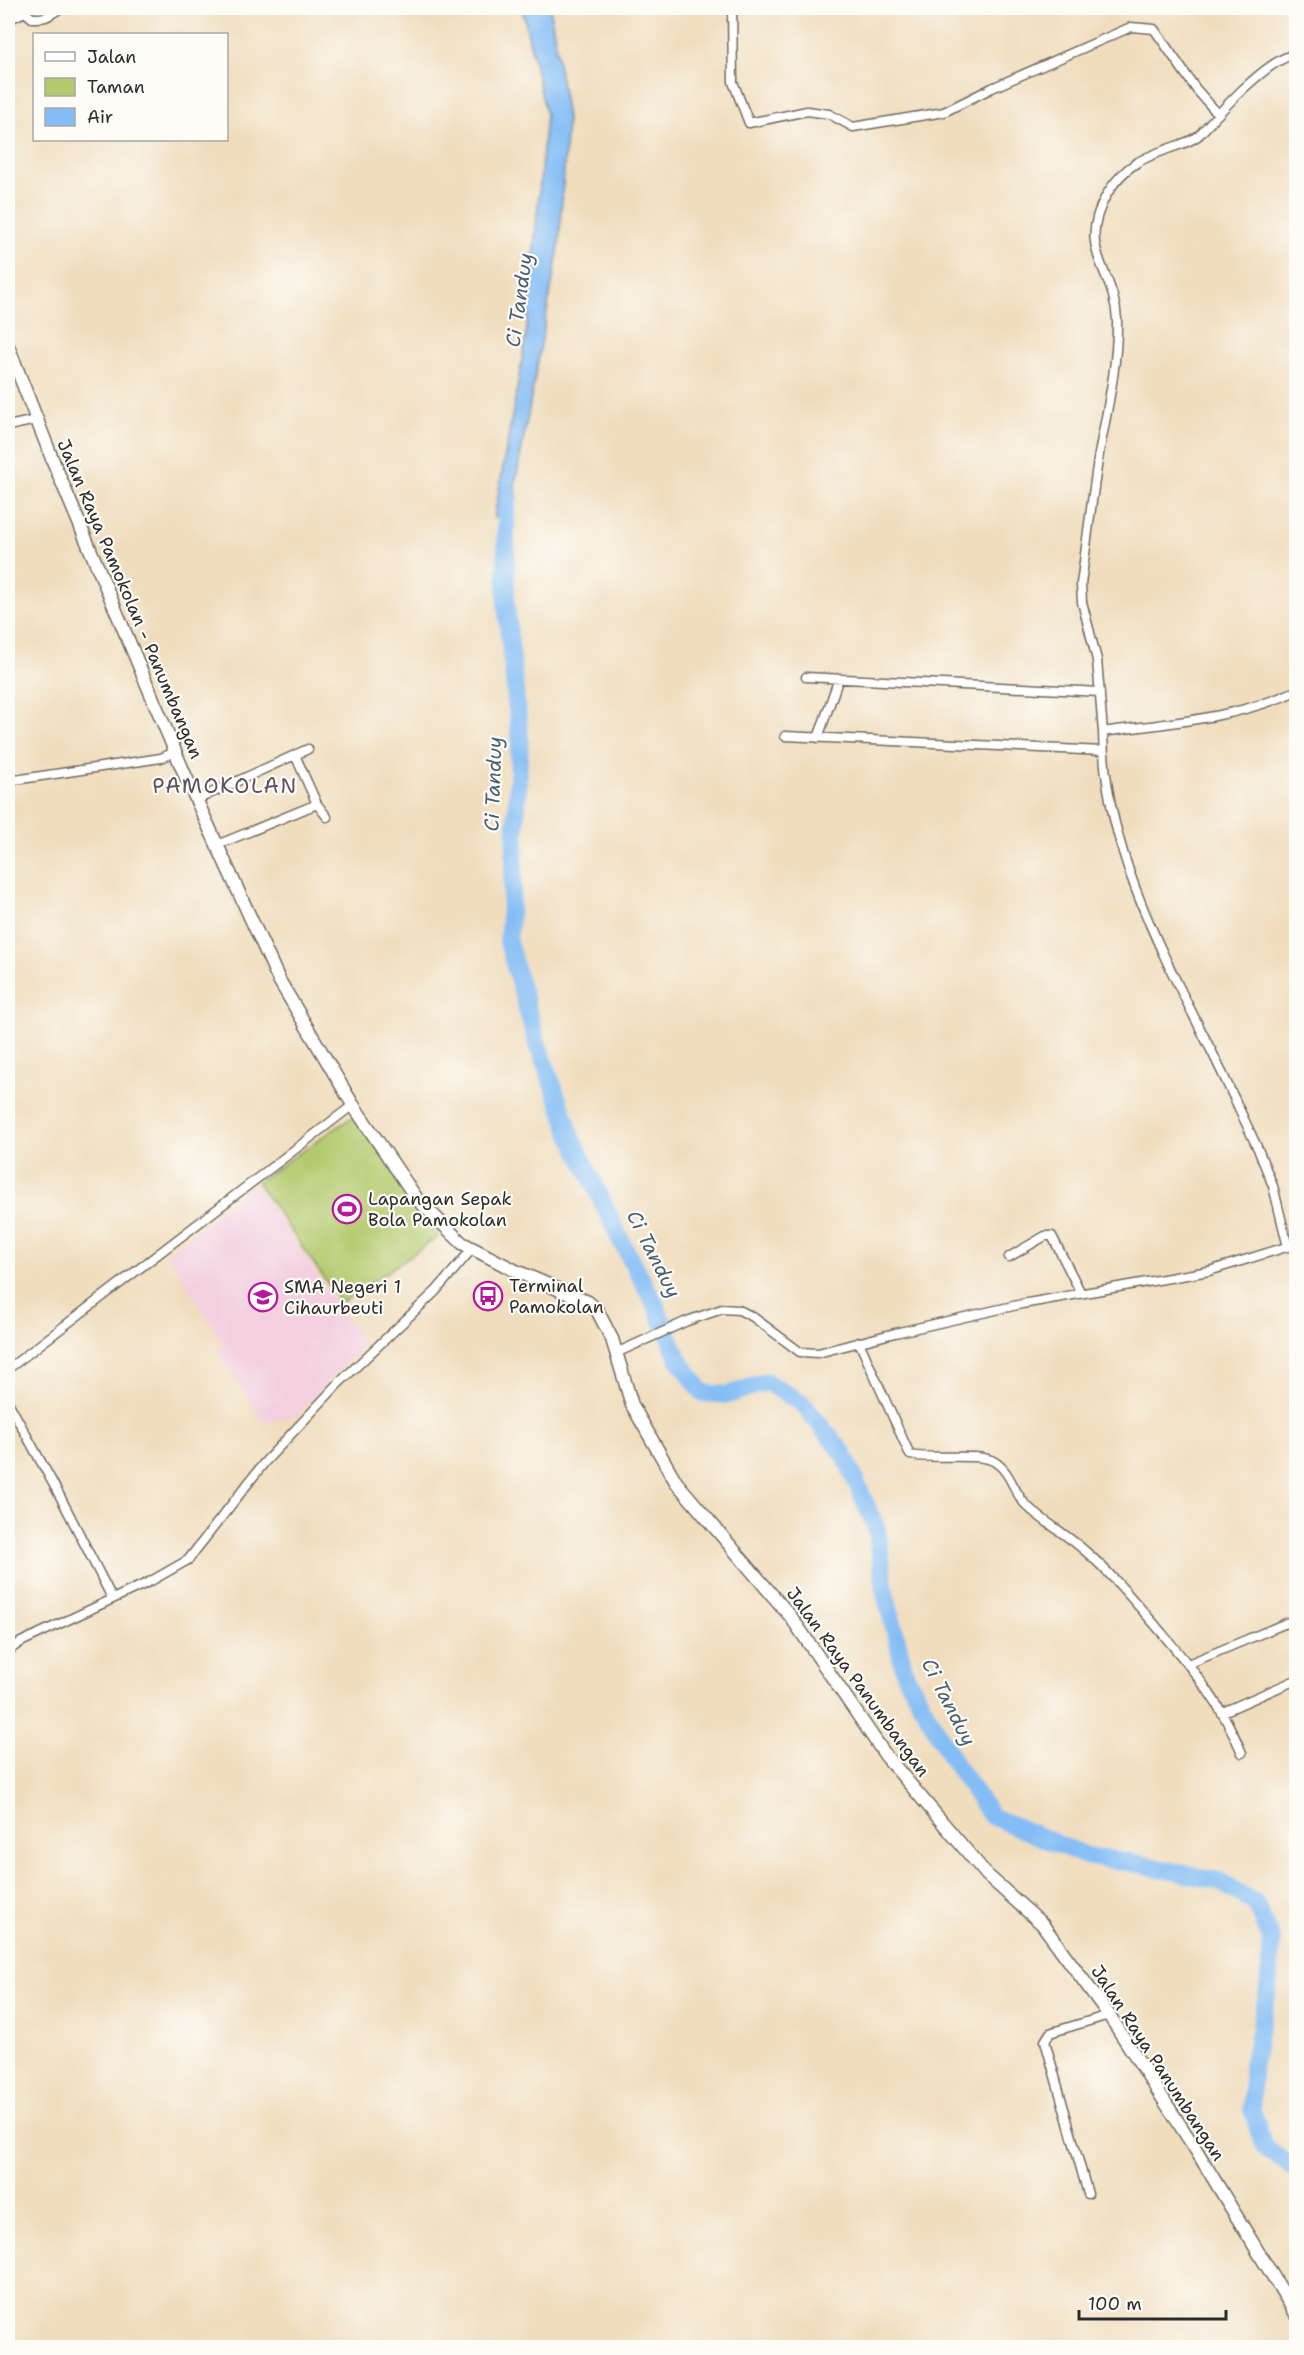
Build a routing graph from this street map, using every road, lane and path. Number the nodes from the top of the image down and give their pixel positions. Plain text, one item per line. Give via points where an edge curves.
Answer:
1 (62, 8) edge
2 (732, 8) edge
3 (25, 10) edge
4 (8, 20) edge
5 (1296, 54) edge
6 (1218, 114) junction
7 (8, 346) edge
8 (36, 420) junction
9 (8, 426) edge
10 (806, 677) dead end
11 (839, 678) junction
12 (1296, 691) edge
13 (1100, 692) junction
14 (1103, 732) junction
15 (785, 736) dead end
16 (818, 738) junction
17 (308, 749) dead end
18 (1103, 751) junction
19 (175, 752) junction
20 (295, 755) junction
21 (8, 781) edge
22 (196, 800) junction
23 (317, 804) junction
24 (327, 817) dead end
25 (217, 844) junction
26 (353, 1105) junction
27 (1292, 1246) edge
28 (472, 1249) junction
29 (1009, 1257) dead end
30 (1081, 1293) junction
31 (859, 1342) junction
32 (616, 1353) junction
33 (8, 1369) edge
34 (8, 1402) edge
35 (112, 1598) junction
36 (1296, 1619) edge
37 (8, 1651) edge
38 (1188, 1664) junction
39 (1296, 1680) edge
40 (1223, 1712) junction
41 (1242, 1753) dead end
42 (1109, 2015) junction
43 (1088, 2194) dead end
44 (1296, 2314) edge

1 - 3 street via 42,19 32,18
2 - 6 street via 733,82 750,123 807,111 829,114 853,127 947,112 1131,27 1154,29
3 - 4 street
5 - 6 street via 1281,60
6 - 13 street via 1190,141 1126,169 1108,193 1094,224 1096,249 1117,318 1116,353 1081,584
7 - 8 main road, Jalan Raya Pamokolan - Panumbangan
8 - 9 street
8 - 19 main road, Jalan Raya Pamokolan - Panumbangan
10 - 11 street
11 - 13 street
11 - 16 street
12 - 14 street via 1267,704 1218,716
13 - 14 street
14 - 18 street
15 - 16 street
16 - 18 street
17 - 20 street
18 - 27 street via 1118,835 1153,934 1258,1149
19 - 21 street via 161,758
19 - 22 main road, Jalan Raya Pamokolan - Panumbangan
20 - 22 street
20 - 23 street
22 - 25 main road, Jalan Raya Pamokolan - Panumbangan
23 - 24 street
23 - 25 street
25 - 26 main road, Jalan Raya Pamokolan - Panumbangan via 279,980
26 - 28 main road, Jalan Raya Pamokolan - Panumbangan via 417,1199
26 - 33 street
27 - 30 street via 1209,1271
28 - 32 main road, Jalan Raya Pamokolan - Panumbangan via 588,1302 606,1325
28 - 35 street via 436,1291 339,1383 264,1463 188,1560
29 - 30 street via 1045,1236 1052,1236
30 - 31 street
31 - 32 street via 818,1353 800,1352 753,1317 739,1310 722,1309
31 - 38 street via 910,1455 994,1461 1007,1473 1024,1504 1084,1550
32 - 42 main road, Jalan Raya Panumbangan via 632,1405 676,1482 790,1617 886,1756 987,1875 1042,1924
34 - 35 street
35 - 37 street
36 - 38 street
38 - 40 street
39 - 40 street
40 - 41 street
42 - 43 street via 1046,2037
42 - 44 main road, Jalan Raya Panumbangan

